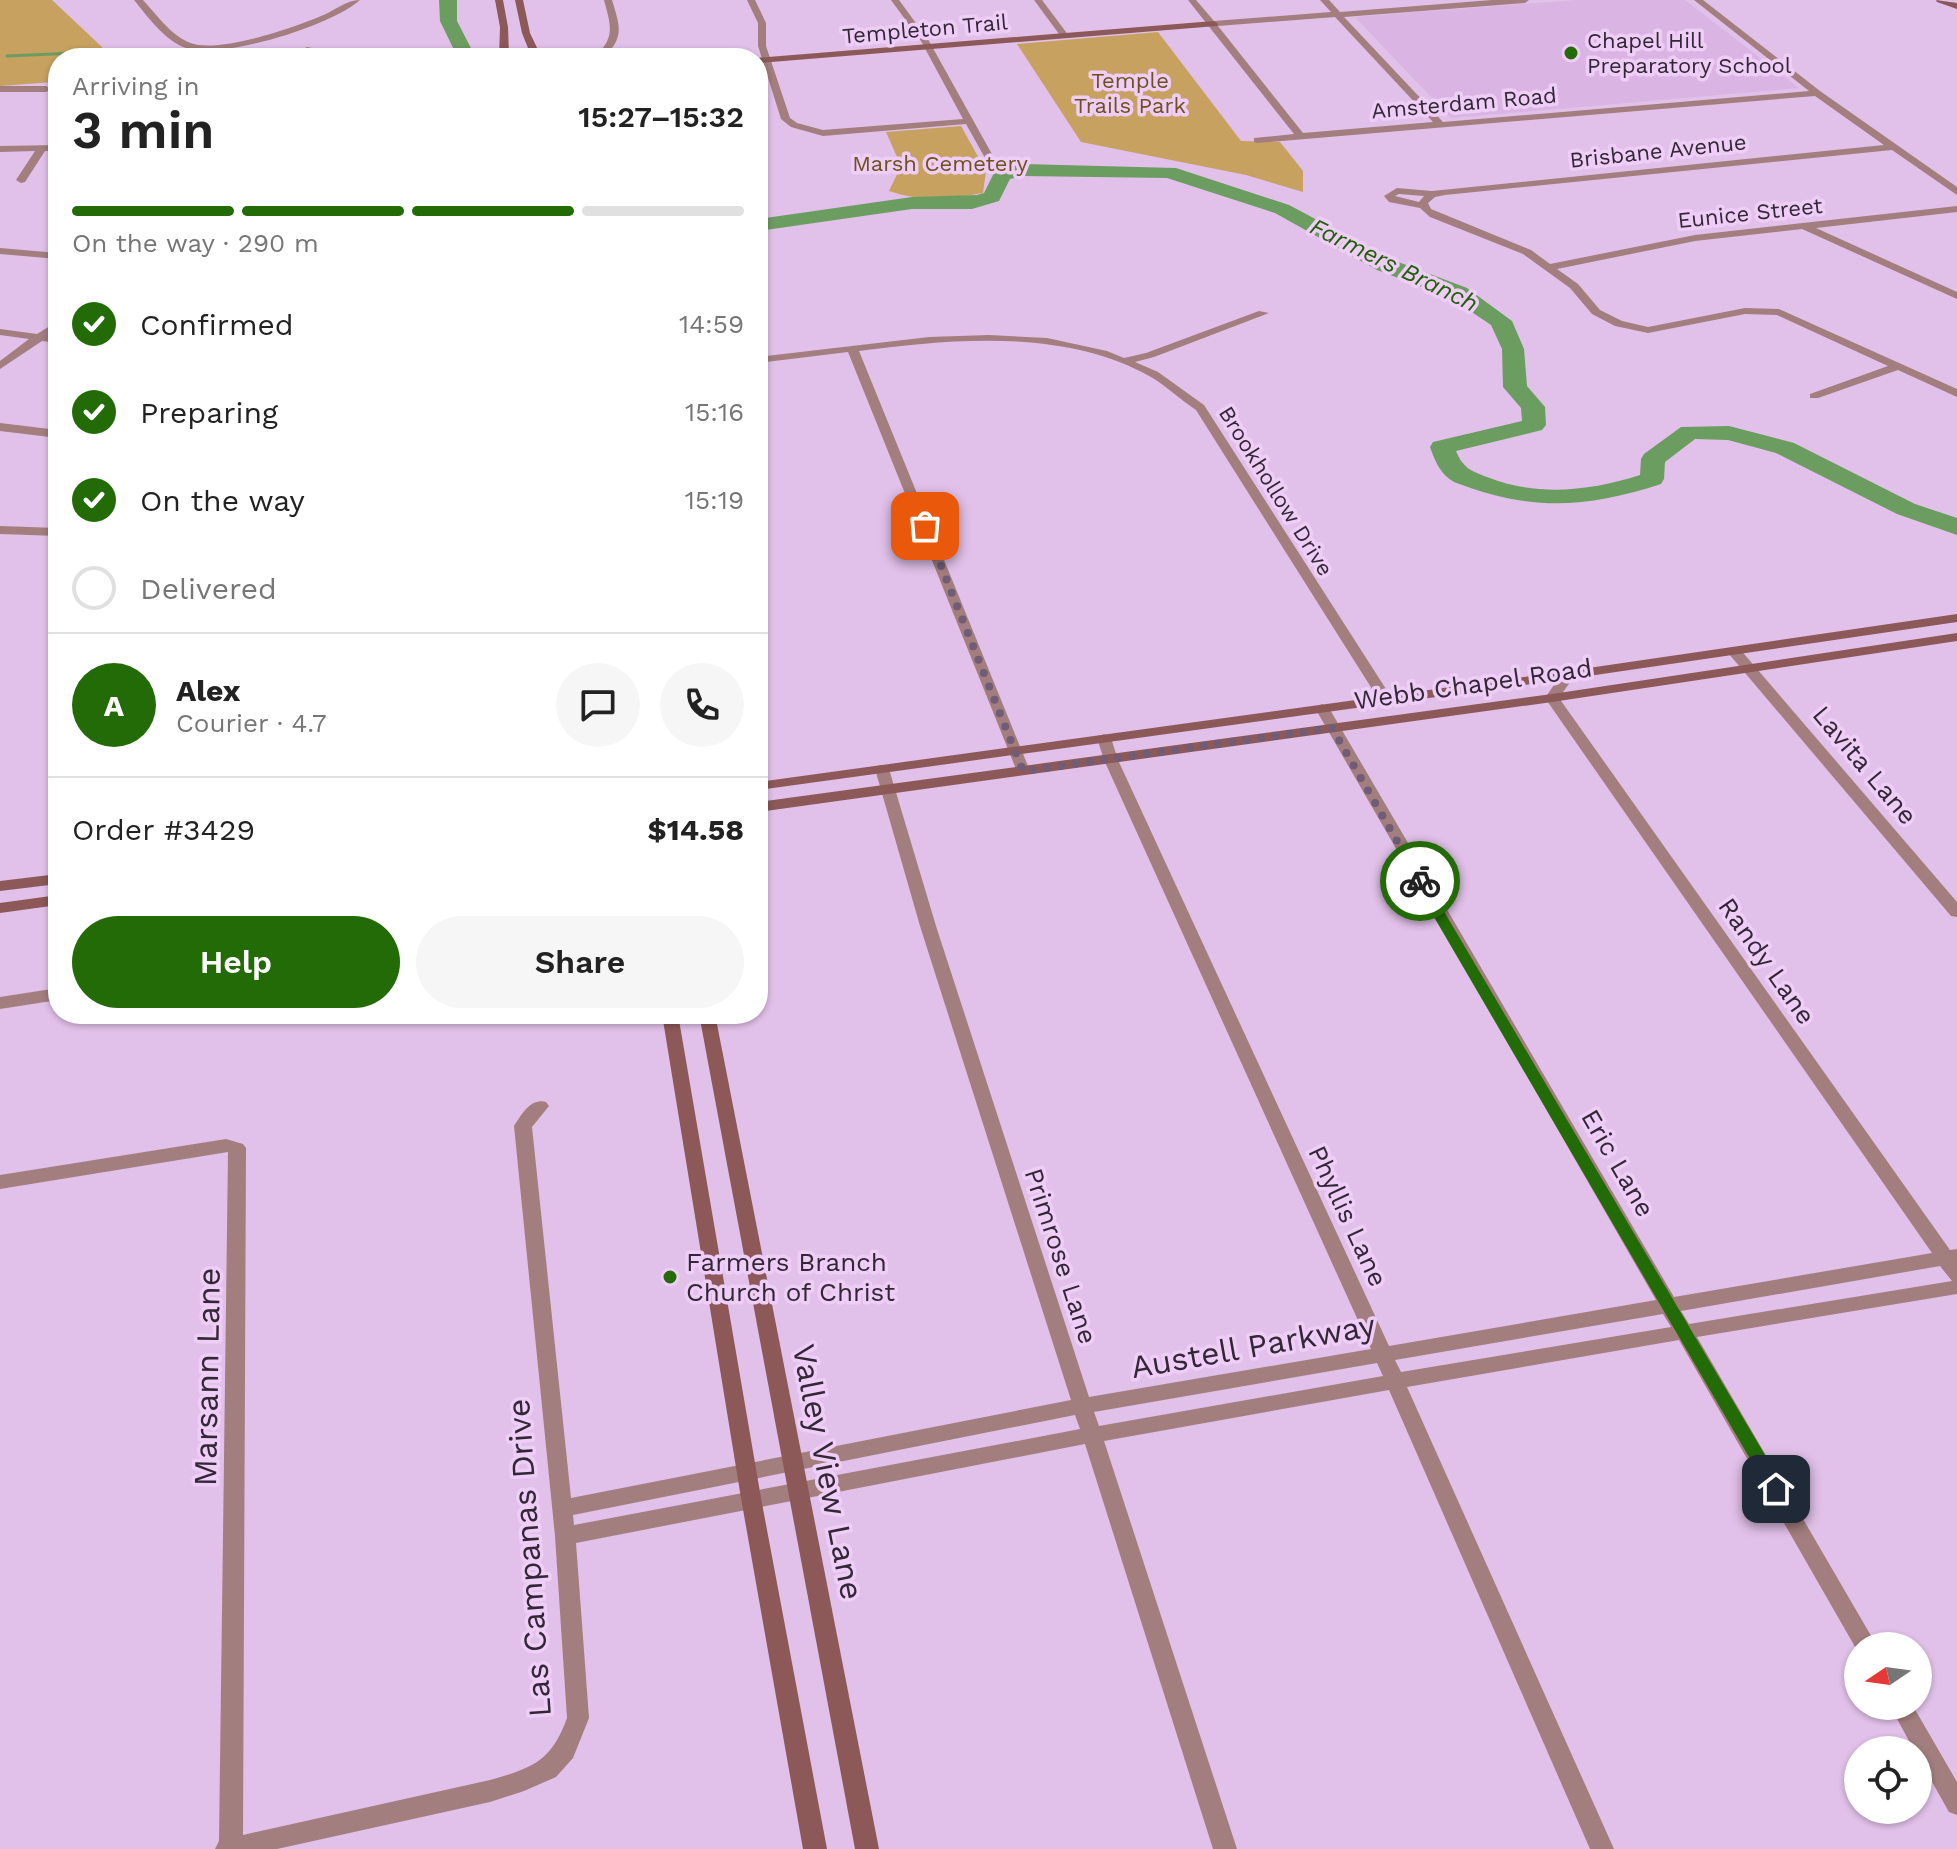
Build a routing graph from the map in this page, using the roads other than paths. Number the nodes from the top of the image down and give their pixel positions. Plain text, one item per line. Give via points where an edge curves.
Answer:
1 (138, 0) edge
2 (356, 0) edge
3 (499, 0) edge
4 (519, 0) edge
5 (608, 0) edge
6 (751, 0) edge
7 (895, 0) edge
8 (1038, 0) edge
9 (1192, 0) edge
10 (1324, 0) edge
11 (1525, 0) edge
12 (1698, 0) edge
13 (1940, 0) edge
14 (1957, 6) edge
15 (1339, 15) junction
16 (1214, 24) junction
17 (273, 35) junction
18 (1065, 36) junction
19 (927, 47) junction
20 (195, 48) edge
21 (215, 48) edge
22 (296, 48) edge
23 (504, 48) edge
24 (533, 48) edge
25 (609, 48) edge
26 (762, 48) edge
27 (768, 60) edge
28 (768, 73) edge
29 (0, 89) edge
30 (46, 89) dead end
31 (1817, 93) junction
32 (969, 121) junction
33 (1441, 125) junction
34 (1301, 137) junction
35 (1257, 140) dead end
36 (1895, 147) junction
37 (42, 148) junction
38 (48, 148) edge
39 (0, 149) edge
40 (988, 156) dead end
41 (21, 180) dead end
42 (1957, 192) edge
43 (1957, 209) edge
44 (1806, 227) junction
45 (0, 251) edge
46 (48, 255) edge
47 (1549, 267) junction
48 (1957, 296) edge
49 (1263, 313) dead end
50 (48, 331) edge
51 (0, 332) edge
52 (39, 338) junction
53 (48, 339) edge
54 (853, 351) junction
55 (768, 359) edge
56 (1126, 361) junction
57 (0, 366) edge
58 (1899, 366) junction
59 (1957, 393) edge
60 (1814, 396) dead end
61 (0, 427) edge
62 (48, 433) edge
63 (0, 530) edge
64 (48, 532) edge
65 (1957, 618) edge
66 (1957, 637) edge
67 (1734, 651) junction
68 (1751, 668) junction
69 (1568, 675) junction
70 (1552, 698) junction
71 (1386, 700) junction
72 (1322, 708) junction
73 (1332, 728) junction
74 (1104, 738) junction
75 (1016, 750) junction
76 (1111, 760) junction
77 (882, 769) junction
78 (1023, 771) junction
79 (768, 785) edge
80 (886, 791) junction
81 (768, 806) edge
82 (48, 880) edge
83 (0, 886) edge
84 (48, 901) edge
85 (0, 908) edge
86 (1957, 912) edge
87 (48, 996) edge
88 (0, 1003) edge
89 (672, 1024) edge
90 (709, 1024) edge
91 (540, 1106) dead end
92 (0, 1182) edge
93 (1951, 1257) edge
94 (1957, 1275) edge
95 (1957, 1287) edge
96 (1670, 1306) junction
97 (1685, 1331) junction
98 (1382, 1354) junction
99 (1395, 1381) junction
100 (1082, 1406) junction
101 (1092, 1436) junction
102 (793, 1461) junction
103 (747, 1474) junction
104 (799, 1490) junction
105 (751, 1498) junction
106 (561, 1509) junction
107 (565, 1536) junction
108 (1858, 1632) edge
109 (1909, 1720) edge
110 (1957, 1804) edge
111 (229, 1848) edge
112 (815, 1849) edge
113 (867, 1849) edge
114 (1225, 1849) edge
115 (1602, 1849) edge

1 - 20 street via 180,41
2 - 17 street
3 - 23 main road
4 - 24 main road
5 - 25 street via 617,35
6 - 26 street via 762,23
7 - 19 street
8 - 18 street
9 - 16 street
10 - 15 street
11 - 15 street, Templeton Trail
12 - 31 street
13 - 14 main road
15 - 16 street, Templeton Trail
15 - 33 street
16 - 18 main road, Templeton Trail
16 - 34 street
17 - 21 street
17 - 22 street
18 - 19 main road, Templeton Trail
19 - 27 main road, Templeton Trail
19 - 32 street
28 - 32 street via 786,119 805,130
29 - 30 street
31 - 33 street, Amsterdam Road
31 - 36 street
32 - 40 street
33 - 34 street, Amsterdam Road
34 - 35 street, Amsterdam Road
36 - 42 street
36 - 47 street, Brisbane Avenue via 1428,200 1434,215 1527,252
37 - 38 street
37 - 39 street
37 - 41 street
43 - 44 street, Eunice Street
44 - 47 street, Eunice Street via 1651,245
44 - 48 street
45 - 46 street
47 - 58 street via 1596,312 1627,327 1667,328 1745,311 1779,312
49 - 56 street
50 - 52 street
51 - 52 street
52 - 53 street
52 - 57 street
54 - 55 street, Brookhollow Drive
54 - 56 street, Brookhollow Drive via 1003,337 1073,346
54 - 75 street
56 - 71 street, Brookhollow Drive via 1168,381 1200,408
58 - 59 street
58 - 60 street
61 - 62 street
63 - 64 street
65 - 67 main road, Webb Chapel Road
66 - 68 main road, Webb Chapel Road
67 - 68 street, Lavita Lane
67 - 69 main road, Webb Chapel Road
68 - 70 main road, Webb Chapel Road
68 - 86 street, Lavita Lane
69 - 70 street
69 - 71 main road, Webb Chapel Road
70 - 73 main road, Webb Chapel Road
70 - 93 street, Randy Lane
71 - 72 main road, Webb Chapel Road
72 - 73 street, Eric Lane
72 - 74 main road, Webb Chapel Road
73 - 76 main road, Webb Chapel Road
73 - 96 street, Eric Lane
74 - 75 main road, Webb Chapel Road
74 - 76 street, Phyllis Lane
75 - 77 main road, Webb Chapel Road
75 - 78 street
76 - 78 main road, Webb Chapel Road
76 - 98 street, Phyllis Lane
77 - 79 main road, Webb Chapel Road
77 - 80 street, Primrose Lane
78 - 80 main road, Webb Chapel Road
80 - 81 main road, Webb Chapel Road
80 - 100 street, Primrose Lane
82 - 83 main road
84 - 85 main road
87 - 88 street
89 - 103 main road
90 - 102 main road, Valley View Lane
91 - 106 street, Las Campanas Drive via 523,1126
92 - 111 street, Marsann Lane via 226,1145 237,1148
93 - 94 street, Randy Lane
93 - 96 street, Austell Parkway
95 - 97 street
96 - 97 street, Eric Lane
96 - 98 street, Austell Parkway
97 - 99 street
97 - 108 street, Eric Lane
98 - 99 street, Phyllis Lane
98 - 100 street, Austell Parkway
99 - 101 street
99 - 115 street, Phyllis Lane
100 - 101 street, Primrose Lane
100 - 102 street, Austell Parkway
101 - 104 street
101 - 114 street, Primrose Lane
102 - 103 street, Austell Parkway
102 - 104 main road, Valley View Lane
103 - 105 main road
103 - 106 street, Austell Parkway
104 - 105 street
104 - 113 main road, Valley View Lane
105 - 107 street
105 - 112 main road
106 - 107 street, Las Campanas Drive
107 - 111 street, Las Campanas Drive via 578,1718 570,1744 555,1766 490,1791
109 - 110 street

